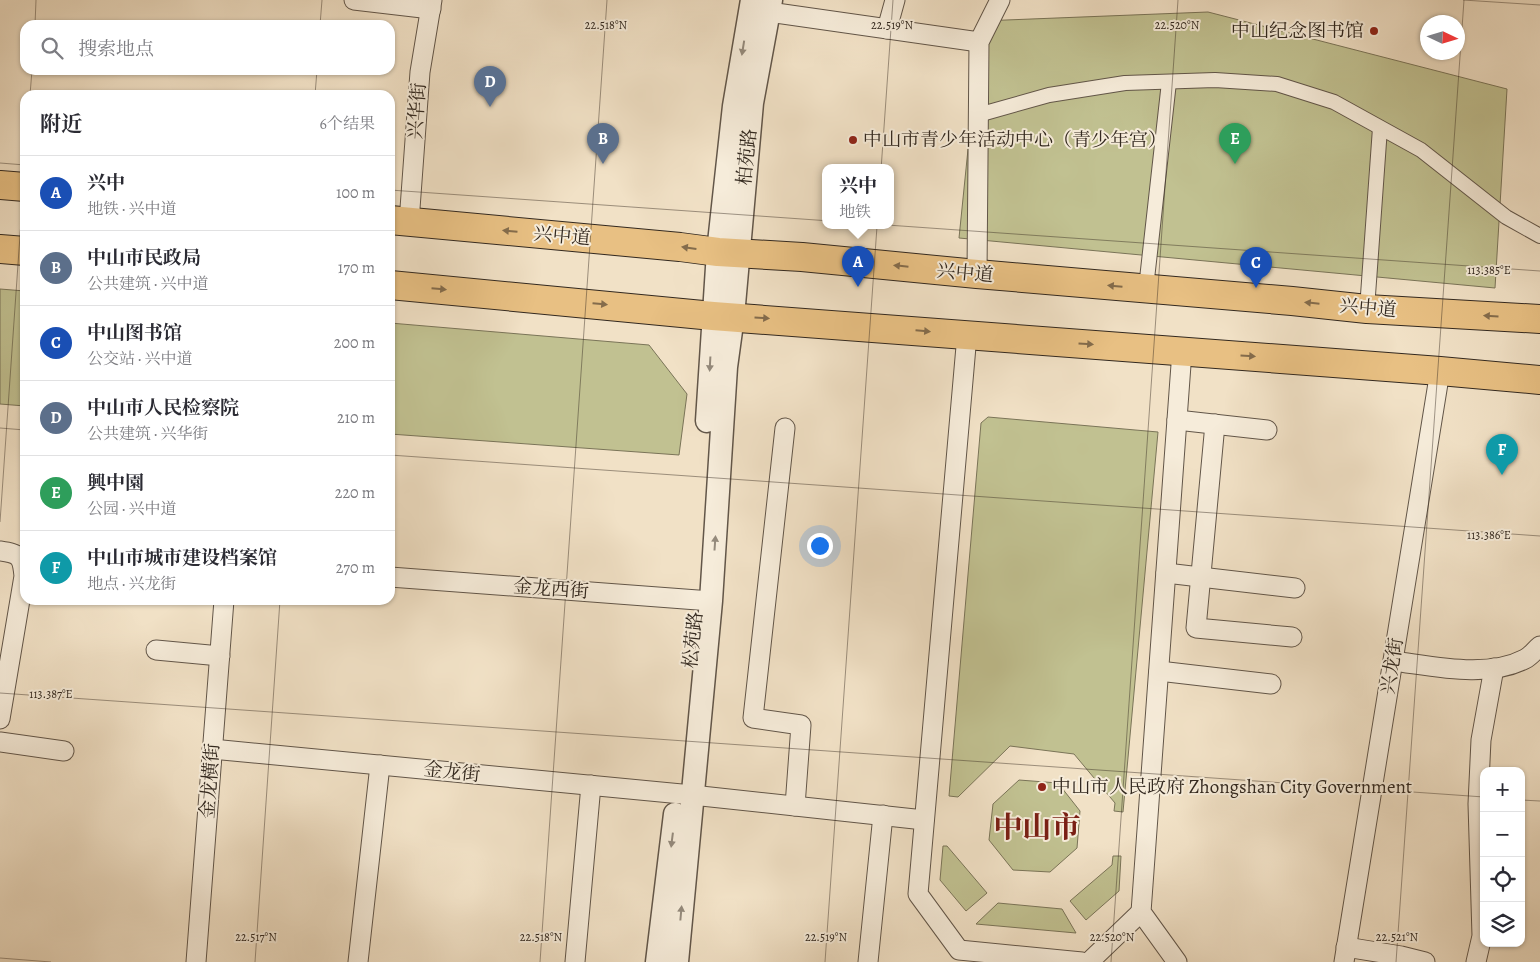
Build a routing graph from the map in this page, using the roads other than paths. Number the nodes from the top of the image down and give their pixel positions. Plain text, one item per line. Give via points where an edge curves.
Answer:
1 (354, 0) edge
2 (895, 0) edge
3 (1000, 0) edge
4 (431, 4) edge
5 (764, 4) edge
6 (887, 29) junction
7 (979, 42) junction
8 (1169, 82) junction
9 (978, 115) junction
10 (1380, 128) junction
11 (399, 221) edge
12 (1540, 236) edge
13 (0, 249) edge
14 (20, 251) edge
15 (728, 252) junction
16 (977, 274) junction
17 (395, 285) edge
18 (1146, 288) junction
19 (1367, 309) junction
20 (723, 316) junction
21 (1540, 319) edge
22 (967, 335) junction
23 (1182, 351) junction
24 (1440, 371) junction
25 (1540, 380) edge
26 (1177, 420) junction
27 (1215, 424) junction
28 (785, 428) dead end
29 (1267, 430) dead end
30 (0, 551) edge
31 (20, 559) edge
32 (1166, 573) junction
33 (395, 577) edge
34 (1201, 577) junction
35 (1295, 588) dead end
36 (20, 600) edge
37 (704, 600) junction
38 (224, 605) edge
39 (1292, 638) dead end
40 (1540, 646) edge
41 (156, 650) dead end
42 (220, 656) junction
43 (1393, 661) junction
44 (1494, 668) junction
45 (1159, 671) junction
46 (1271, 684) dead end
47 (0, 719) edge
48 (0, 742) edge
49 (212, 749) junction
50 (64, 751) dead end
51 (380, 765) junction
52 (591, 785) junction
53 (685, 794) junction
54 (795, 806) junction
55 (883, 816) junction
56 (924, 820) junction
57 (1141, 912) junction
58 (1345, 954) edge
59 (1421, 961) edge
60 (196, 962) edge
61 (358, 962) edge
62 (574, 962) edge
63 (656, 962) edge
64 (677, 962) edge
65 (868, 962) edge
66 (1082, 962) edge
67 (1089, 962) edge
68 (1177, 962) edge
69 (1476, 962) edge

1 - 4 street
2 - 6 street
3 - 7 street
4 - 11 street, 兴华街
5 - 6 street
5 - 15 street, 柏苑路
6 - 7 street
7 - 9 street
8 - 9 street via 1125,83 1049,95
8 - 10 street via 1214,80 1277,84 1334,102
8 - 18 street
9 - 16 street
10 - 12 street via 1421,150 1506,217
10 - 19 street
15 -> 11 main road, 兴中道
13 - 14 main road
16 -> 15 main road, 兴中道
15 - 20 street, 柏苑路
18 -> 16 main road, 兴中道
17 -> 20 main road
19 -> 18 main road, 兴中道
21 -> 19 main road, 兴中道
20 -> 22 main road
20 - 37 street, 松苑路
22 -> 23 main road
22 - 56 street
23 -> 24 main road
23 - 26 street
24 - 25 main road
24 - 43 street, 兴龙街
26 - 27 street
26 - 32 street
27 - 29 street
27 - 34 street
28 - 54 street via 753,718 801,725
30 - 31 street via 15,554
32 - 34 street
32 - 45 street
33 - 37 street, 金龙西街
34 - 35 street
34 - 39 street via 1196,628
36 - 47 street
37 - 53 street, 松苑路
38 - 42 street, 金龙横街
40 - 44 street via 1527,658
41 - 42 street
42 - 49 street, 金龙横街
43 - 44 street via 1464,670
43 - 58 street, 兴龙街
44 - 69 street via 1482,740 1478,804 1482,936
45 - 46 street
45 - 57 street
48 - 50 street
49 - 51 street, 金龙街
49 - 60 street, 金龙横街
51 - 52 street, 金龙街
51 - 61 street
52 - 53 street, 金龙街
52 - 62 street
53 - 54 street, 金龙街
53 -> 63 street, 松苑路
64 -> 53 street, 松苑路
54 - 55 street, 金龙街
55 - 56 street, 金龙街
55 - 65 street
56 - 66 street via 918,894 959,950
57 - 67 street
57 - 68 street
58 - 59 street via 1401,956

